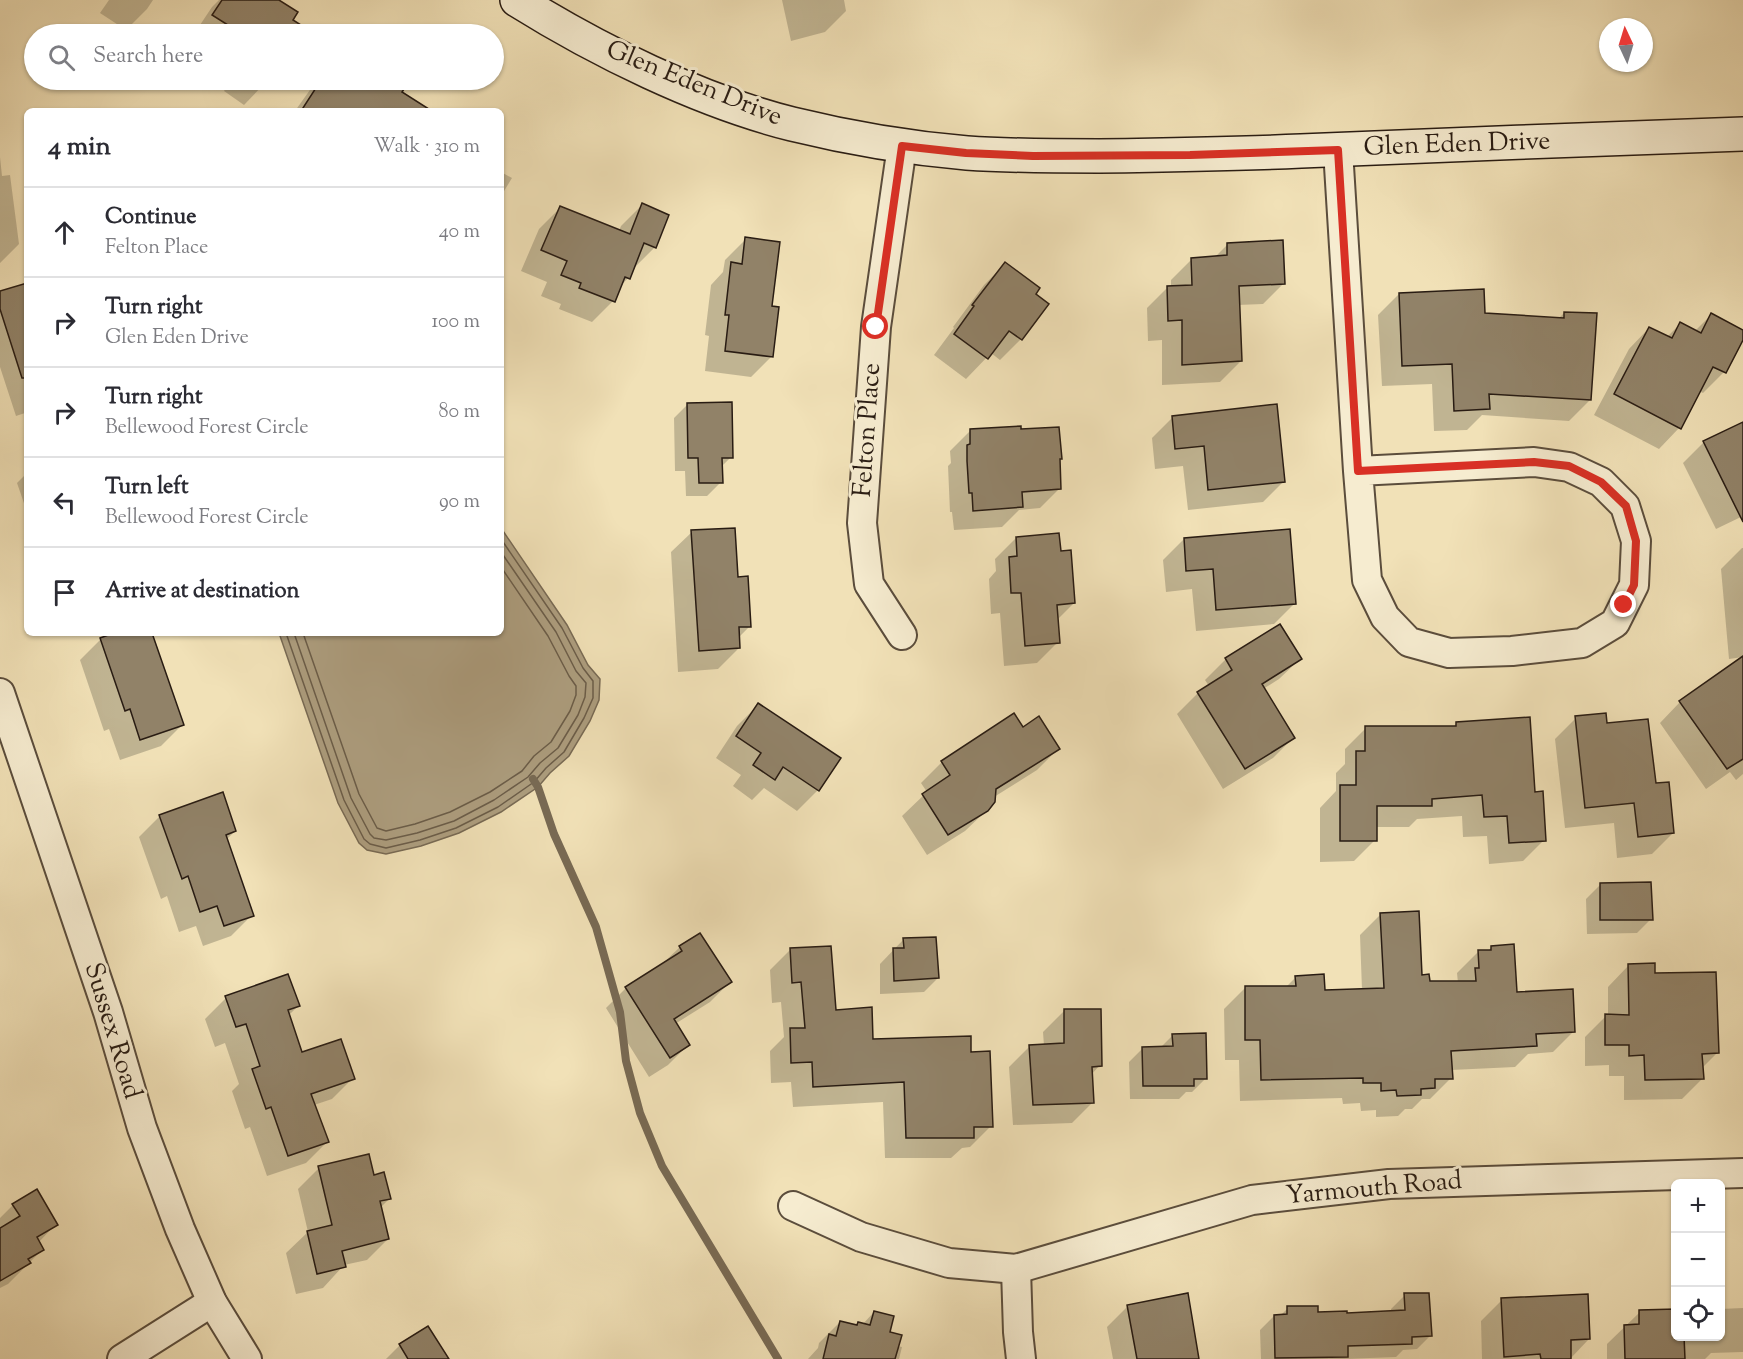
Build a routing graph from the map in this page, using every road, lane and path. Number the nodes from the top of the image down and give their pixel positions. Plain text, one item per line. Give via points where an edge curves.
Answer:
1 (517, 0) edge
2 (1743, 134) edge
3 (902, 146) junction
4 (1338, 150) junction
5 (1358, 471) junction
6 (902, 635) dead end
7 (0, 693) edge
8 (1743, 1173) edge
9 (792, 1206) dead end
10 (1016, 1269) junction
11 (212, 1302) junction
12 (122, 1359) edge
13 (247, 1359) edge
14 (1022, 1359) edge

1 - 3 main road, Glen Eden Drive via 605,49 724,102 789,123
2 - 4 main road, Glen Eden Drive
3 - 4 main road, Glen Eden Drive via 1033,156
3 - 6 street, Felton Place via 876,327 862,523 869,584
4 - 5 street
5 - 5 street via 1367,580 1385,617 1409,642 1449,653 1582,643 1615,623 1634,585 1636,541 1626,506 1601,482 1569,466 1534,462
7 - 11 street, Sussex Road via 108,1012 142,1128
8 - 10 street, Yarmouth Road via 1389,1184 1251,1200
9 - 10 street, Yarmouth Road via 861,1237 949,1263
10 - 14 street
11 - 12 street
11 - 13 street, Sussex Road

